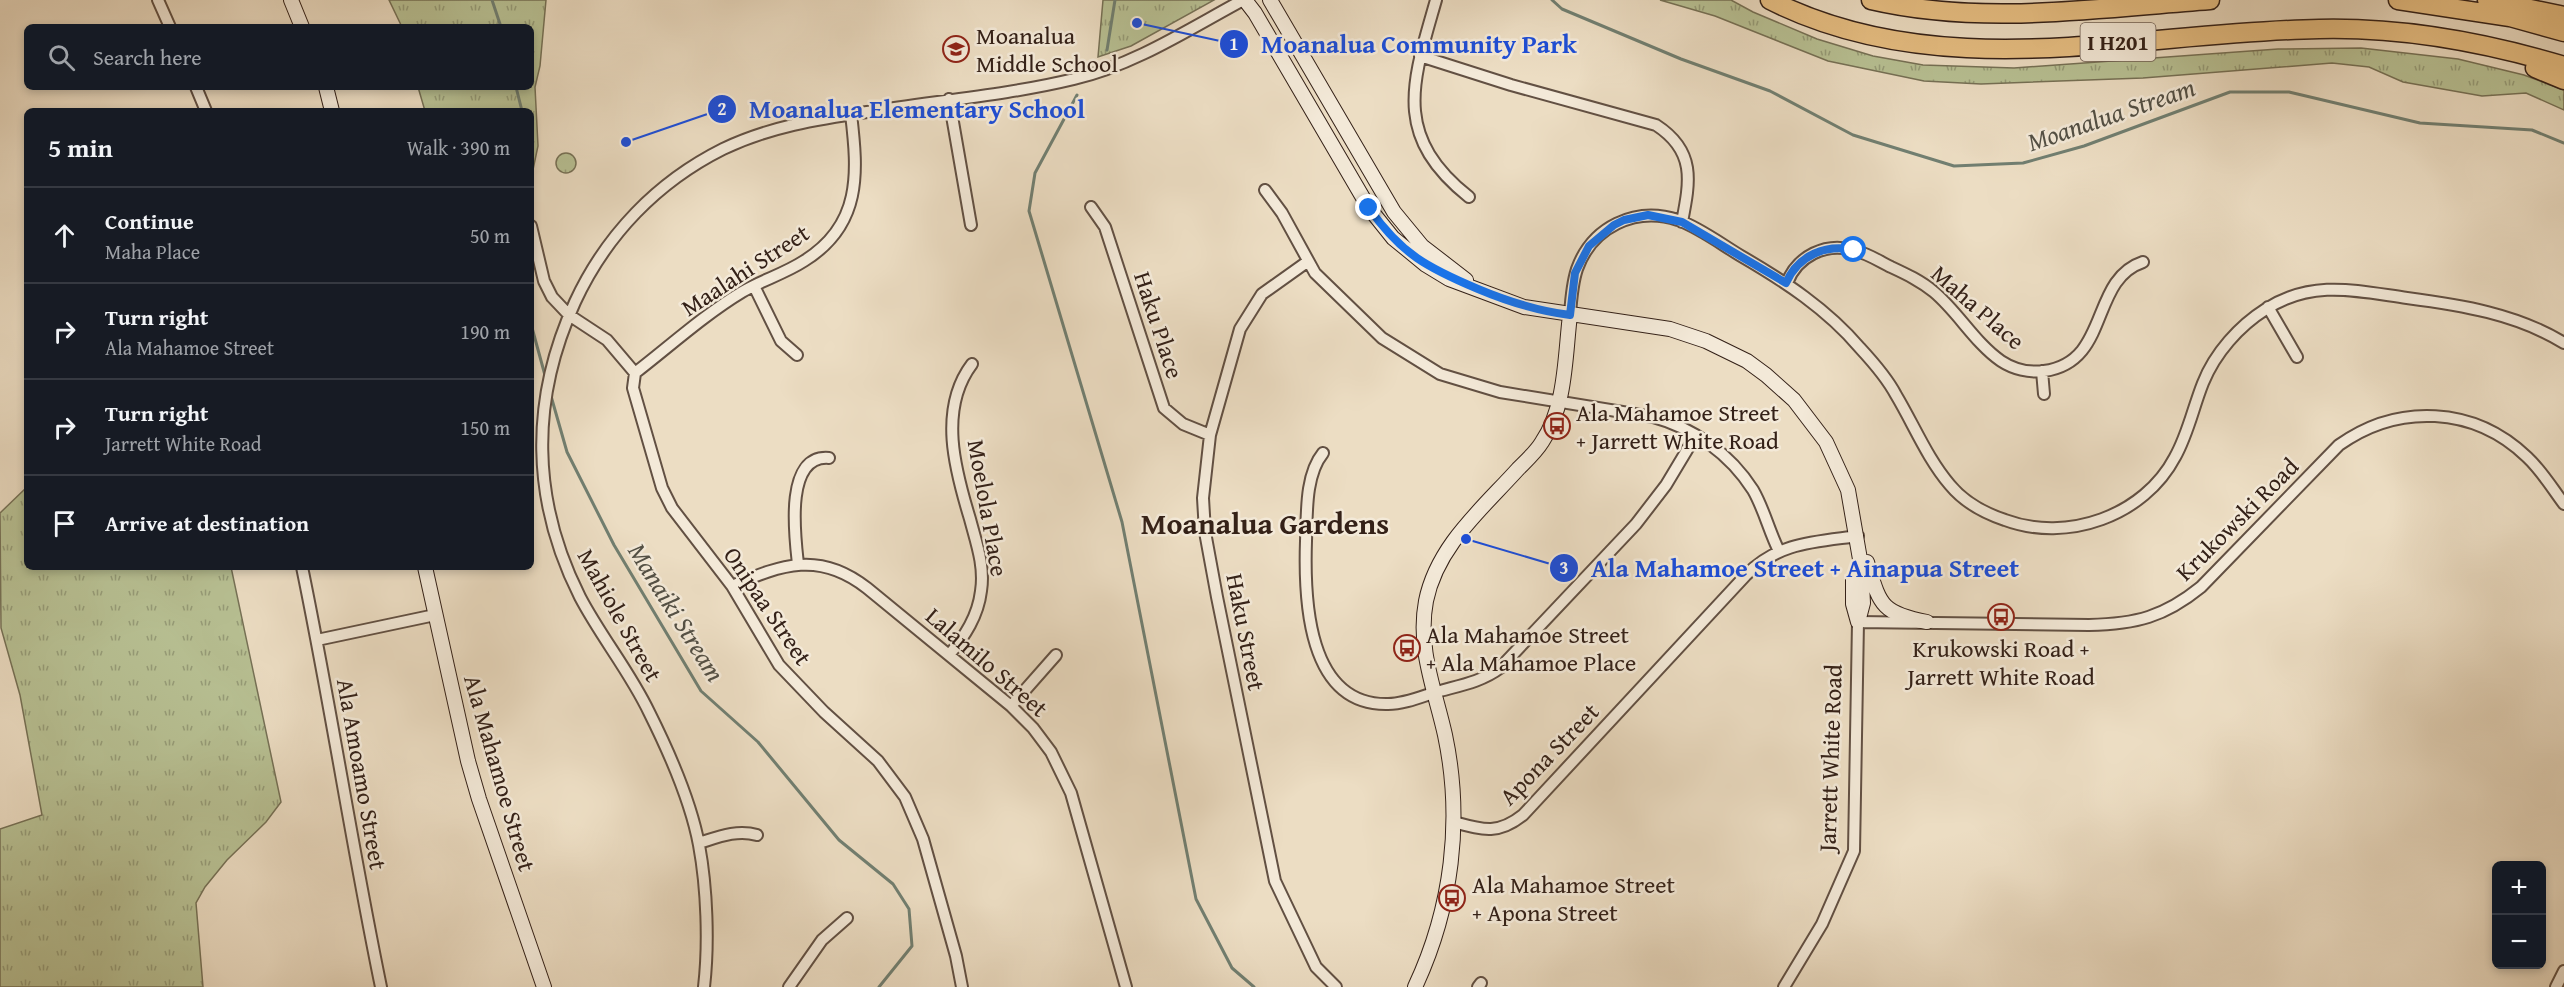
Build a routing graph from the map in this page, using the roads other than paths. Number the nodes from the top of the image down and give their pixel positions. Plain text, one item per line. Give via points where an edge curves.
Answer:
1 (158, 0) edge
2 (291, 0) edge
3 (1244, 0) edge
4 (1270, 0) edge
5 (1436, 0) edge
6 (1770, 0) edge
7 (1871, 0) edge
8 (2211, 0) edge
9 (2398, 0) edge
10 (2487, 0) edge
11 (2564, 16) edge
12 (169, 24) edge
13 (301, 24) edge
14 (2564, 32) edge
15 (2472, 42) junction
16 (1420, 56) junction
17 (2564, 66) edge
18 (2564, 80) edge
19 (197, 90) edge
20 (327, 90) edge
21 (949, 99) junction
22 (205, 108) edge
23 (331, 108) edge
24 (851, 114) junction
25 (1265, 190) dead end
26 (1469, 197) dead end
27 (1091, 207) dead end
28 (1682, 222) junction
29 (971, 225) dead end
30 (534, 237) edge
31 (1307, 262) junction
32 (2143, 262) dead end
33 (1786, 283) junction
34 (754, 286) junction
35 (1477, 289) junction
36 (2268, 307) junction
37 (569, 315) junction
38 (1570, 315) junction
39 (2564, 343) edge
40 (797, 355) dead end
41 (2297, 357) dead end
42 (972, 364) dead end
43 (2042, 371) junction
44 (635, 372) junction
45 (2044, 394) dead end
46 (1559, 403) junction
47 (1210, 435) junction
48 (1696, 435) junction
49 (1323, 453) dead end
50 (829, 458) dead end
51 (2564, 504) edge
52 (1858, 539) junction
53 (1779, 551) junction
54 (798, 564) junction
55 (303, 570) edge
56 (426, 570) edge
57 (732, 585) junction
58 (435, 615) junction
59 (1858, 622) junction
60 (1927, 622) junction
61 (317, 640) junction
62 (949, 655) junction
63 (1056, 655) dead end
64 (1435, 693) junction
65 (1011, 706) junction
66 (1454, 822) junction
67 (757, 835) dead end
68 (699, 843) junction
69 (847, 918) dead end
70 (2564, 971) edge
71 (381, 987) edge
72 (544, 987) edge
73 (704, 987) edge
74 (789, 987) edge
75 (962, 987) edge
76 (1126, 987) edge
77 (1336, 987) edge
78 (1415, 987) edge
79 (1784, 987) edge
80 (2556, 987) edge

1 - 12 street
2 - 13 street
3 - 21 street, Mahiole Street via 1141,55 1101,71 1051,84
3 - 35 street, Jarrett White Road via 1261,22 1376,218 1426,266
4 - 35 street, Jarrett White Road via 1394,212 1422,246
5 - 16 street
6 - 15 highway, I H201 via 1872,36 1970,50 2320,29 2397,32
7 - 8 highway, I H201 via 1908,8 1986,15
9 - 14 highway via 2500,15
10 - 11 highway
15 - 17 highway, I H201
15 - 18 highway
16 - 26 street via 1413,88 1418,128 1435,163
16 - 28 street via 1648,121 1664,130 1682,151 1688,169 1689,188
19 - 22 street
20 - 23 street
21 - 24 street, Mahiole Street
21 - 29 street
24 - 34 street, Maalahi Street via 856,177 851,202 840,225 825,245 805,261
24 - 37 street, Mahiole Street via 793,124 748,138 666,184 605,249
25 - 31 street via 1288,222
27 - 47 street, Haku Place via 1106,227 1164,408 1183,424
28 - 33 street
28 - 38 street via 1659,216 1636,217 1597,237 1575,273
30 - 37 street via 548,290
31 - 46 street via 1382,338 1440,374 1500,392
31 - 47 street, Haku Street via 1262,294 1246,316
32 - 43 street, Maha Place via 2117,279 2083,350 2069,362
33 - 36 street via 1859,346 1896,394 1927,455 1961,497 1995,517 2035,528 2078,527 2097,522 2117,514 2147,492 2178,453 2203,383 2218,357 2235,334
33 - 43 street, Maha Place via 1791,271 1810,255 1826,249 1854,250 1927,287 2000,360 2024,371
34 - 40 street via 781,341
34 - 44 street, Maalahi Street
35 - 38 street, Jarrett White Road via 1524,307
36 - 39 street via 2314,291 2362,290 2488,312 2526,323
36 - 41 street
37 - 44 street via 607,340
37 - 68 street, Mahiole Street via 547,382 541,425 551,519 581,597 657,728
38 - 46 street
38 - 52 street, Jarrett White Road via 1670,330 1726,350 1766,375 1794,400 1826,442 1848,490
42 - 62 street, Moelola Place via 956,395 954,446 959,483 980,553 982,590 972,622
43 - 45 street
44 - 57 street, Onipaa Street via 633,388 666,499
46 - 48 street via 1653,417
46 - 64 street via 1542,444 1457,536 1433,575 1423,627 1424,653
47 - 77 street, Haku Street via 1203,498 1205,532 1275,881 1316,967
48 - 53 street via 1726,458 1752,490
48 - 64 street via 1666,485 1636,524 1500,668 1480,680
49 - 64 street via 1312,478 1305,578 1309,616 1321,660 1337,684 1353,696 1371,702 1400,703
50 - 54 street via 817,459 809,465 796,490
51 - 60 street, Krukowski Road via 2527,457 2497,434 2446,417 2400,417 2365,428 2339,445 2201,587 2156,616 2122,624
52 - 53 street, Apona Street via 1807,543
52 - 59 street, Jarrett White Road via 1852,604
52 - 60 street via 1876,595 1883,604
53 - 66 street, Apona Street via 1746,575 1523,814 1501,828 1485,831
54 - 57 street, Lalamilo Street via 776,567
54 - 62 street, Lalamilo Street via 821,565 851,576
55 - 61 street, Ala Amoamo Street
56 - 58 street, Ala Mahamoe Street
57 - 75 street, Onipaa Street via 785,673 878,761 905,797 924,839
58 - 61 street
58 - 72 street, Ala Mahamoe Street via 479,800
59 - 60 street, Krukowski Road
59 - 79 street, Jarrett White Road via 1854,851 1822,924
61 - 71 street, Ala Amoamo Street
62 - 65 street, Lalamilo Street
63 - 65 street
64 - 66 street via 1451,765
65 - 76 street, Lalamilo Street via 1042,740 1065,779
66 - 78 street via 1445,900
67 - 68 street via 732,833
68 - 73 street, Mahiole Street via 706,925
69 - 74 street via 822,940
70 - 80 street

